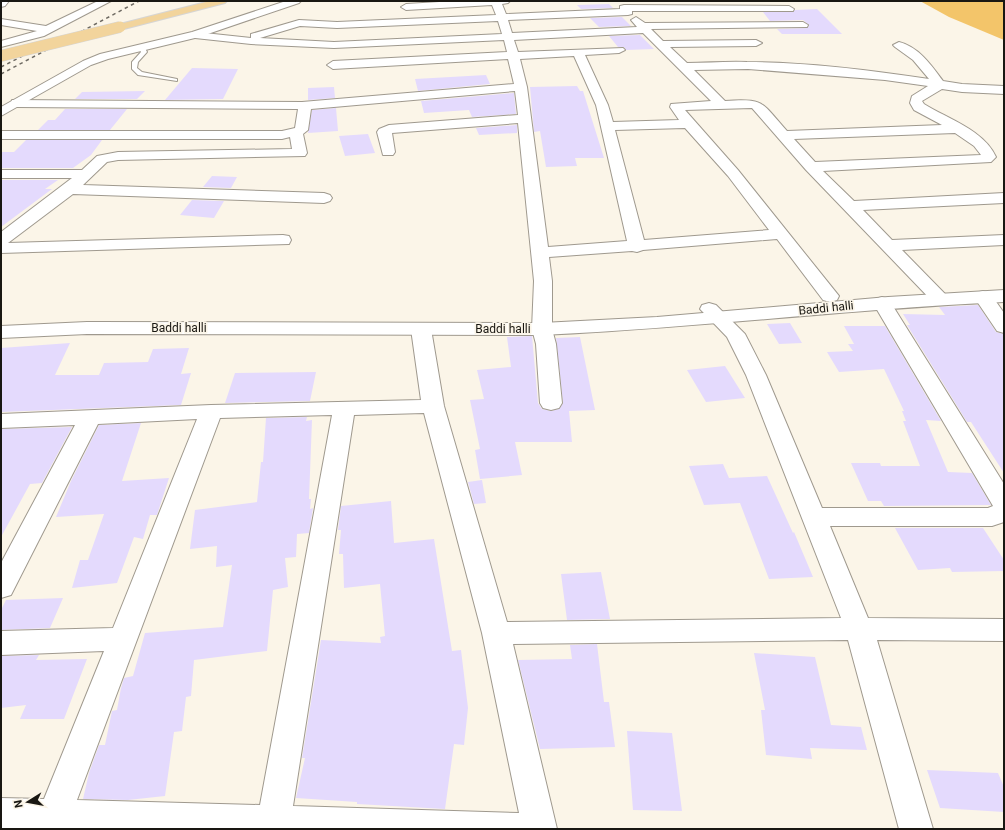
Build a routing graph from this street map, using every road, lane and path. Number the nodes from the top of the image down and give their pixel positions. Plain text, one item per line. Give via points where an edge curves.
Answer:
1 (4, 1) edge
2 (106, 1) edge
3 (194, 1) edge
4 (222, 1) edge
5 (296, 1) edge
6 (496, 1) edge
7 (505, 1) edge
8 (781, 1) edge
9 (1, 4) edge
10 (406, 7) dead end
11 (623, 7) edge
12 (789, 9) junction
13 (501, 17) junction
14 (1, 22) edge
15 (803, 26) junction
16 (643, 28) junction
17 (46, 29) junction
18 (195, 35) junction
19 (811, 35) dead end
20 (508, 36) junction
21 (240, 40) junction
22 (756, 43) dead end
23 (1, 44) edge
24 (660, 44) junction
25 (899, 45) dead end
26 (142, 47) junction
27 (1, 48) edge
28 (619, 50) dead end
29 (578, 52) junction
30 (513, 55) junction
31 (1, 56) edge
32 (333, 66) dead end
33 (683, 67) junction
34 (175, 80) dead end
35 (700, 84) junction
36 (939, 85) junction
37 (521, 87) junction
38 (1004, 90) edge
39 (17, 103) junction
40 (721, 104) junction
41 (302, 106) junction
42 (681, 106) junction
43 (1, 112) edge
44 (525, 118) junction
45 (689, 124) junction
46 (608, 126) junction
47 (958, 129) junction
48 (296, 133) junction
49 (1, 135) edge
50 (784, 135) junction
51 (388, 152) dead end
52 (811, 167) junction
53 (1, 174) edge
54 (87, 174) junction
55 (70, 189) junction
56 (324, 198) dead end
57 (1004, 198) edge
58 (852, 206) junction
59 (782, 234) junction
60 (1, 240) edge
61 (283, 240) dead end
62 (1004, 240) edge
63 (890, 246) junction
64 (637, 247) junction
65 (1, 248) edge
66 (540, 253) junction
67 (1004, 287) edge
68 (937, 295) junction
69 (830, 296) junction
70 (1004, 296) edge
71 (983, 297) junction
72 (882, 303) junction
73 (714, 314) junction
74 (1, 320) edge
75 (542, 324) junction
76 (1004, 327) edge
77 (421, 329) junction
78 (1, 332) edge
79 (551, 403) dead end
80 (433, 406) junction
81 (344, 408) junction
82 (210, 412) junction
83 (90, 417) junction
84 (1, 421) edge
85 (1004, 504) edge
86 (1004, 508) edge
87 (814, 517) junction
88 (1, 588) edge
89 (859, 629) junction
90 (1004, 630) edge
91 (496, 633) junction
92 (123, 639) junction
93 (1, 643) edge
94 (1, 814) edge
95 (274, 822) junction
96 (51, 823) edge
97 (523, 829) edge
98 (540, 829) edge
99 (916, 829) edge

1 - 9 street
2 - 17 street
3 - 27 highway
4 - 31 highway, bridge
5 - 18 street
6 - 7 street
6 - 10 street
6 - 13 street
8 - 12 street
11 - 12 street
11 - 13 street
11 - 16 street
12 - 15 street
13 - 20 street
13 - 21 street via 337,25 299,23
14 - 17 street
15 - 16 street
15 - 19 street
16 - 20 street
16 - 24 street
17 - 23 street via 35,36
18 - 21 street
18 - 26 street
20 - 21 street via 334,45
20 - 30 street
22 - 24 street
24 - 33 street
25 - 36 street via 910,50 927,66
26 - 34 lane via 144,52 135,62 134,68 140,74
26 - 39 street via 86,63
28 - 29 street
29 - 30 street
29 - 46 street via 602,105
30 - 32 street
30 - 37 street
33 - 35 street
33 - 36 street via 790,67 885,76
35 - 40 street
35 - 42 street
36 - 38 street
36 - 47 street via 916,99 916,103 932,116
37 - 41 street
37 - 44 street
39 - 41 street
39 - 43 street
40 - 42 street
40 - 50 street via 755,103
41 - 48 street via 305,107 301,130
42 - 45 street via 676,107
44 - 51 street via 389,129 384,132
44 - 66 street
45 - 46 street
45 - 59 street
46 - 64 street
47 - 50 street
47 - 52 street via 976,139 989,152 988,158
48 - 49 street via 184,136
48 - 54 street via 300,153 118,156 102,160
50 - 52 street
52 - 58 street
53 - 54 street
54 - 55 street
55 - 56 street
55 - 60 street
57 - 58 street
58 - 63 street
59 - 64 street
59 - 69 street
61 - 65 street
62 - 63 street
63 - 68 street
64 - 66 street
66 - 75 street via 543,281
67 - 68 street
68 - 69 street
68 - 71 street, Baddi halli
68 - 72 street, Baddi halli
69 - 73 street
70 - 71 street, Baddi halli
71 - 76 street
72 - 73 street, Baddi halli
72 - 85 street
73 - 75 street, Baddi halli via 610,327
73 - 87 street via 735,334 756,375
74 - 75 street via 119,316 392,319
75 - 77 street, Baddi halli
75 - 79 street
77 - 78 street, Baddi halli via 87,328
77 - 80 street
80 - 81 street
80 - 91 street
81 - 82 street
81 - 95 street
82 - 83 street
82 - 92 street
83 - 84 street
83 - 88 street
86 - 87 street via 992,517
87 - 89 street
89 - 90 street
89 - 91 street
89 - 99 street
91 - 98 street
92 - 93 street
92 - 96 street
94 - 96 street
95 - 96 street
95 - 97 street

